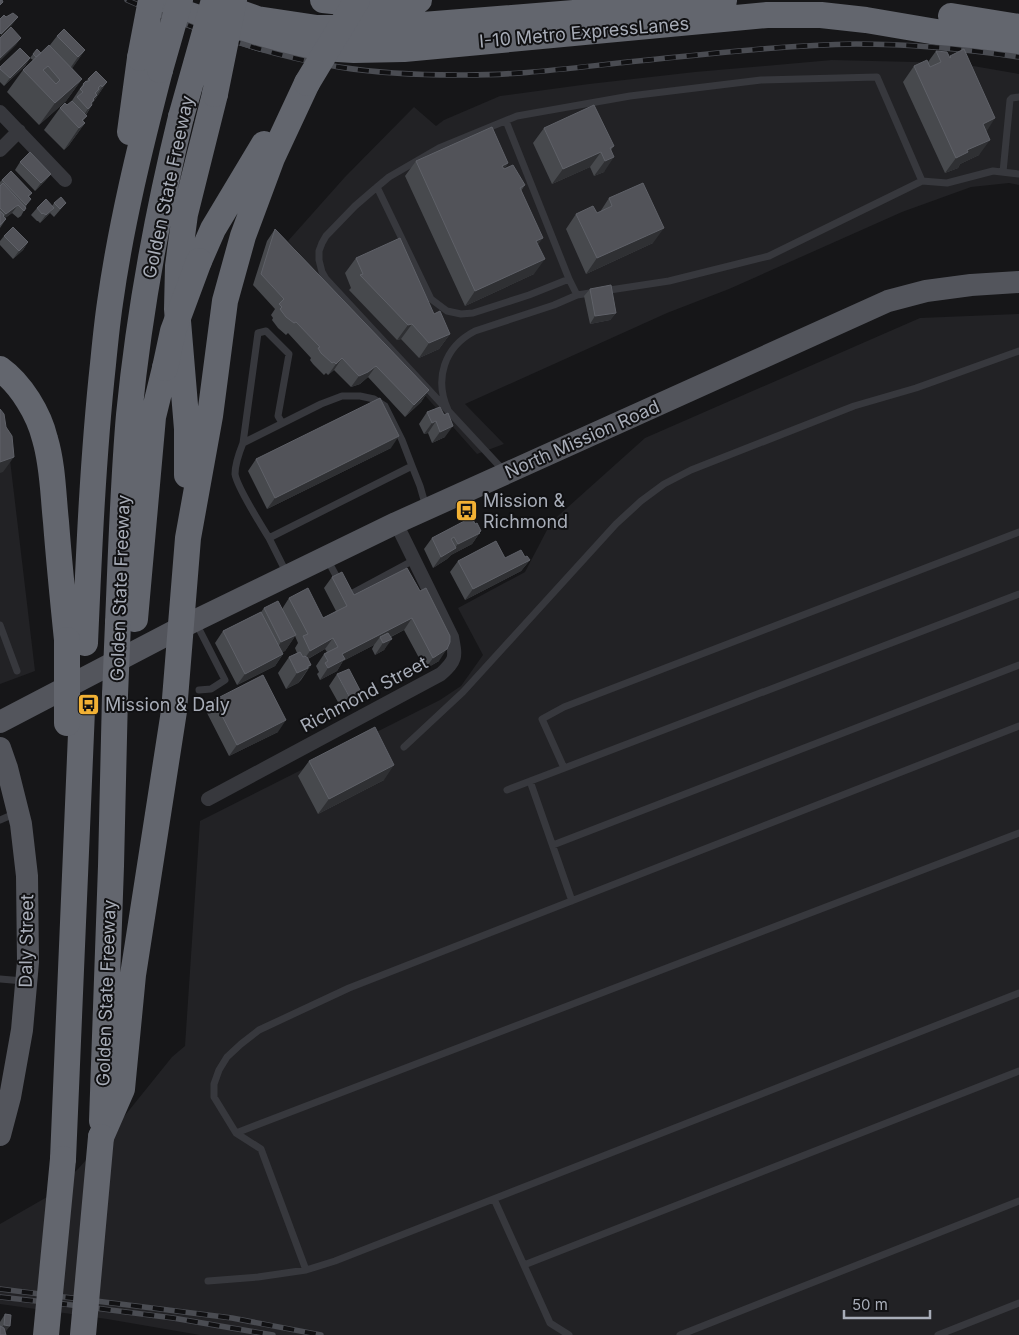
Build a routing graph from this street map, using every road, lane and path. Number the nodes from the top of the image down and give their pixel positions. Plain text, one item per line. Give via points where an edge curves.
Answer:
1 (152, 0) edge
2 (180, 0) edge
3 (203, 0) edge
4 (214, 0) edge
5 (234, 0) edge
6 (323, 0) edge
7 (357, 0) edge
8 (419, 0) edge
9 (741, 0) edge
10 (851, 0) edge
11 (1019, 27) edge
12 (1019, 46) edge
13 (150, 64) junction
14 (1019, 97) edge
15 (0, 112) edge
16 (506, 120) junction
17 (20, 132) junction
18 (0, 150) edge
19 (268, 151) junction
20 (1003, 172) junction
21 (1019, 174) edge
22 (65, 180) dead end
23 (922, 182) junction
24 (377, 187) junction
25 (569, 279) junction
26 (1019, 282) edge
27 (577, 295) junction
28 (1019, 351) edge
29 (0, 370) edge
30 (448, 410) junction
31 (282, 424) junction
32 (243, 443) junction
33 (412, 466) junction
34 (506, 473) junction
35 (427, 510) junction
36 (396, 523) junction
37 (1019, 532) edge
38 (188, 538) junction
39 (269, 538) junction
40 (326, 557) junction
41 (414, 560) junction
42 (288, 576) junction
43 (1019, 594) edge
44 (126, 621) junction
45 (187, 624) junction
46 (0, 625) edge
47 (76, 642) junction
48 (1019, 665) edge
49 (17, 671) dead end
50 (199, 690) dead end
51 (0, 722) edge
52 (1019, 726) edge
53 (404, 746) dead end
54 (0, 748) edge
55 (564, 768) junction
56 (4, 770) edge
57 (530, 781) junction
58 (507, 790) dead end
59 (208, 799) dead end
60 (9, 816) edge
61 (1019, 833) edge
62 (553, 845) junction
63 (572, 901) junction
64 (0, 979) edge
65 (27, 981) junction
66 (1019, 994) edge
67 (114, 1066) junction
68 (1019, 1070) edge
69 (236, 1133) junction
70 (0, 1135) edge
71 (494, 1198) junction
72 (1019, 1201) edge
73 (524, 1265) junction
74 (306, 1270) junction
75 (208, 1281) dead end
76 (1019, 1303) edge
77 (46, 1335) edge
78 (83, 1335) edge
79 (569, 1335) edge
80 (680, 1335) edge
81 (938, 1335) edge

1 - 12 highway, I-10 Metro ExpressLanes via 262,39 306,47 354,50 404,49 766,15 821,15 866,20
1 - 13 highway, bridge
2 - 13 highway, Golden State Freeway, bridge
3 - 9 highway, I-10 Metro ExpressLanes via 257,19 318,28 385,28
4 - 44 highway, Golden State Freeway, bridge via 168,170 145,295 123,494
5 - 38 highway, bridge via 185,214 178,266 177,309 187,429
6 - 8 highway via 361,4
7 - 19 highway, bridge
10 - 11 highway
13 - 47 highway, Golden State Freeway via 142,140 109,305 90,528
14 - 20 lane via 1010,100
15 - 17 street
16 - 23 lane via 630,96 762,80 877,77
16 - 24 lane via 439,148
16 - 25 lane
17 - 18 street
17 - 22 street
19 - 38 highway via 225,301 210,416
19 - 44 highway, bridge via 213,229 173,332 153,417
20 - 21 lane
20 - 23 lane via 993,171 947,183
23 - 27 lane via 769,256 670,281
24 - 25 lane via 431,299 447,311 473,313
24 - 30 lane via 326,236 319,251 320,268 326,279
25 - 27 lane
26 - 34 main road, North Mission Road via 926,291 888,301
27 - 30 lane via 475,331 464,338 450,352 442,371 442,391
28 - 53 lane via 916,388 854,406 691,470 664,484 616,524 463,692
29 - 47 highway via 24,395 45,438
30 - 34 lane
31 - 32 lane
31 - 32 lane via 278,416 289,354 266,331 258,333
31 - 33 lane via 342,396 374,399 385,406
32 - 39 lane via 235,476
33 - 35 lane
33 - 39 lane
34 - 35 main road, North Mission Road
35 - 36 main road, North Mission Road
36 - 40 main road, North Mission Road
36 - 41 street, Richmond Street
37 - 55 lane via 564,707 542,719
38 - 45 highway
39 - 42 lane
40 - 41 lane via 347,596
40 - 42 main road, North Mission Road
41 - 59 street, Richmond Street via 452,638 455,653 452,664 441,674
42 - 45 main road, North Mission Road
43 - 55 lane
44 - 67 highway, Golden State Freeway via 123,690 115,741
45 - 50 lane via 225,680 211,689
45 - 51 main road, North Mission Road
45 - 67 highway via 133,976
46 - 49 lane
47 - 77 highway, Golden State Freeway, bridge via 76,858 64,1159
48 - 62 lane
52 - 63 lane
54 - 56 main road, Daly Street
55 - 57 lane
56 - 60 main road, Daly Street
57 - 58 lane
57 - 62 lane
60 - 65 main road, Daly Street via 21,824 27,876
61 - 69 lane
62 - 63 lane
63 - 69 lane via 349,988 259,1030 227,1057 214,1084 214,1097
64 - 65 lane
65 - 70 main road, Daly Street via 22,1030
66 - 71 lane
67 - 78 highway, bridge via 122,1089 102,1137
68 - 73 lane
69 - 74 lane via 262,1149
71 - 73 lane
71 - 74 lane
72 - 80 lane
73 - 79 lane via 550,1323
74 - 75 lane
76 - 81 lane

